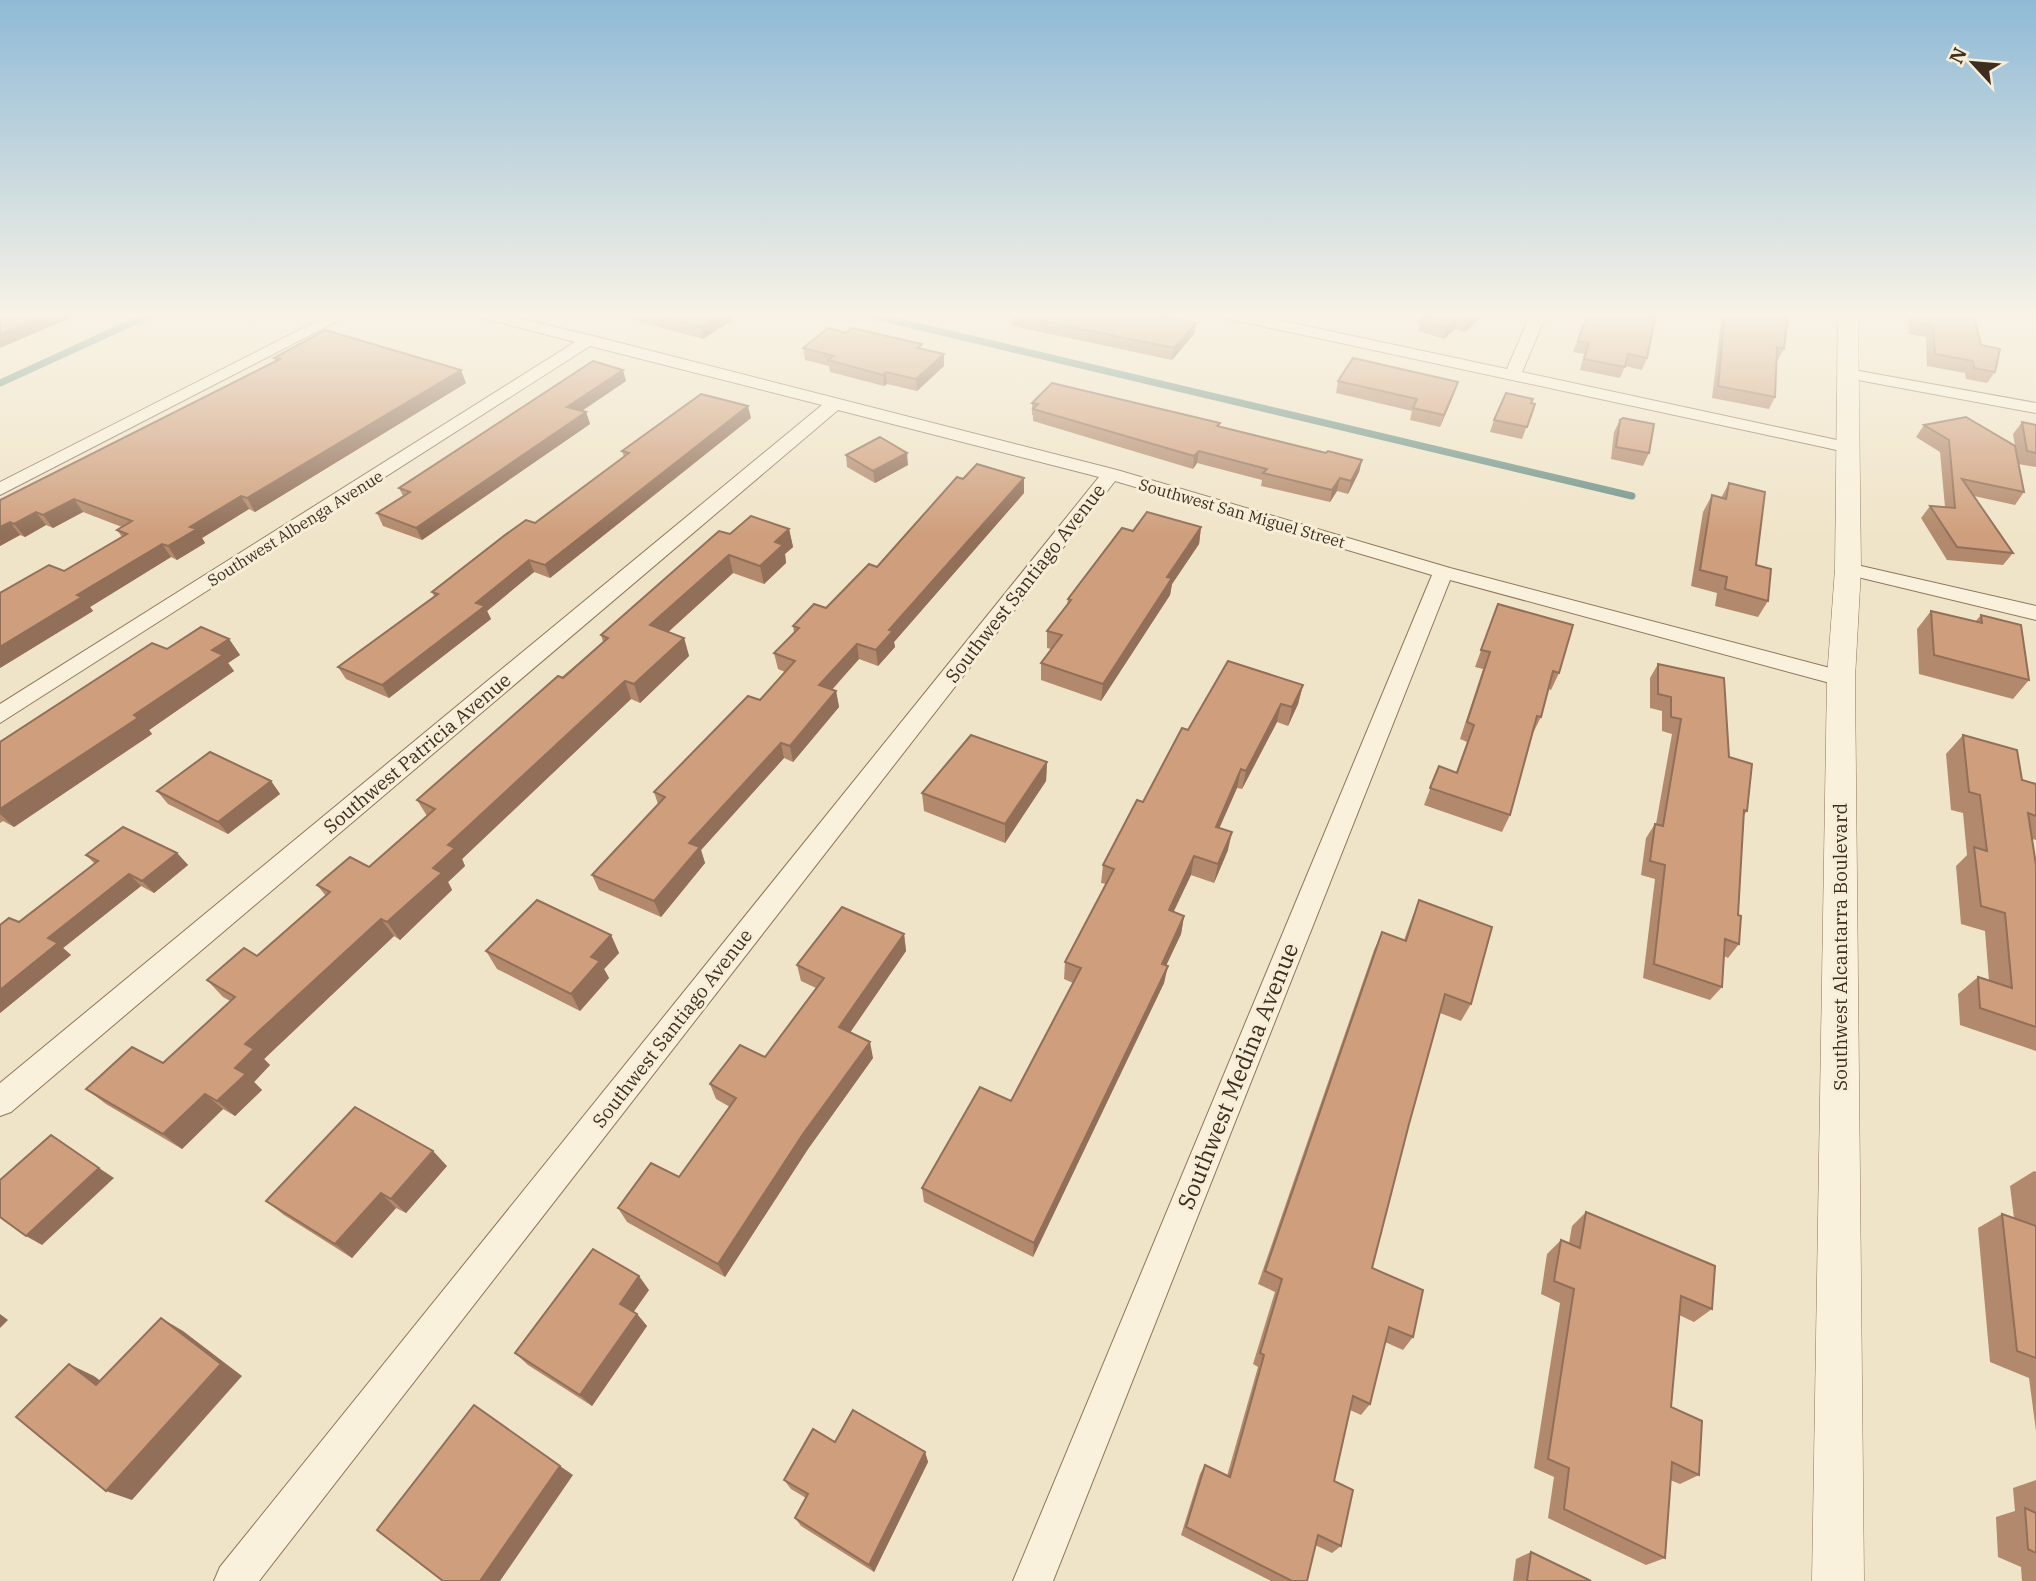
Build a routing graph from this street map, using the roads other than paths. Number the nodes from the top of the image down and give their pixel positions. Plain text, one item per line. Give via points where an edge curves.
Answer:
1 (200, 387) edge
2 (516, 387) edge
3 (768, 387) edge
4 (1567, 387) edge
5 (1848, 387) edge
6 (1919, 387) edge
7 (834, 404) junction
8 (2036, 408) edge
9 (1846, 447) junction
10 (1111, 474) junction
11 (0, 489) edge
12 (1848, 569) junction
13 (1443, 572) junction
14 (2036, 613) edge
15 (1841, 678) junction
16 (0, 715) edge
17 (0, 1102) edge
18 (234, 1581) edge
19 (1033, 1581) edge
20 (1838, 1581) edge

1 - 11 street
2 - 16 street, Southwest Albenga Avenue
3 - 7 street, Southwest San Miguel Street
4 - 9 street
5 - 9 street, Southwest Alcantarra Boulevard
6 - 8 street
7 - 10 street, Southwest San Miguel Street
7 - 17 street, Southwest Patricia Avenue
9 - 12 street, Southwest Alcantarra Boulevard
10 - 13 street, Southwest San Miguel Street
10 - 18 street, Southwest Santiago Avenue
12 - 14 street
12 - 15 street, Southwest Alcantarra Boulevard
13 - 15 street, Southwest San Miguel Street
13 - 19 street, Southwest Medina Avenue
15 - 20 street, Southwest Alcantarra Boulevard

